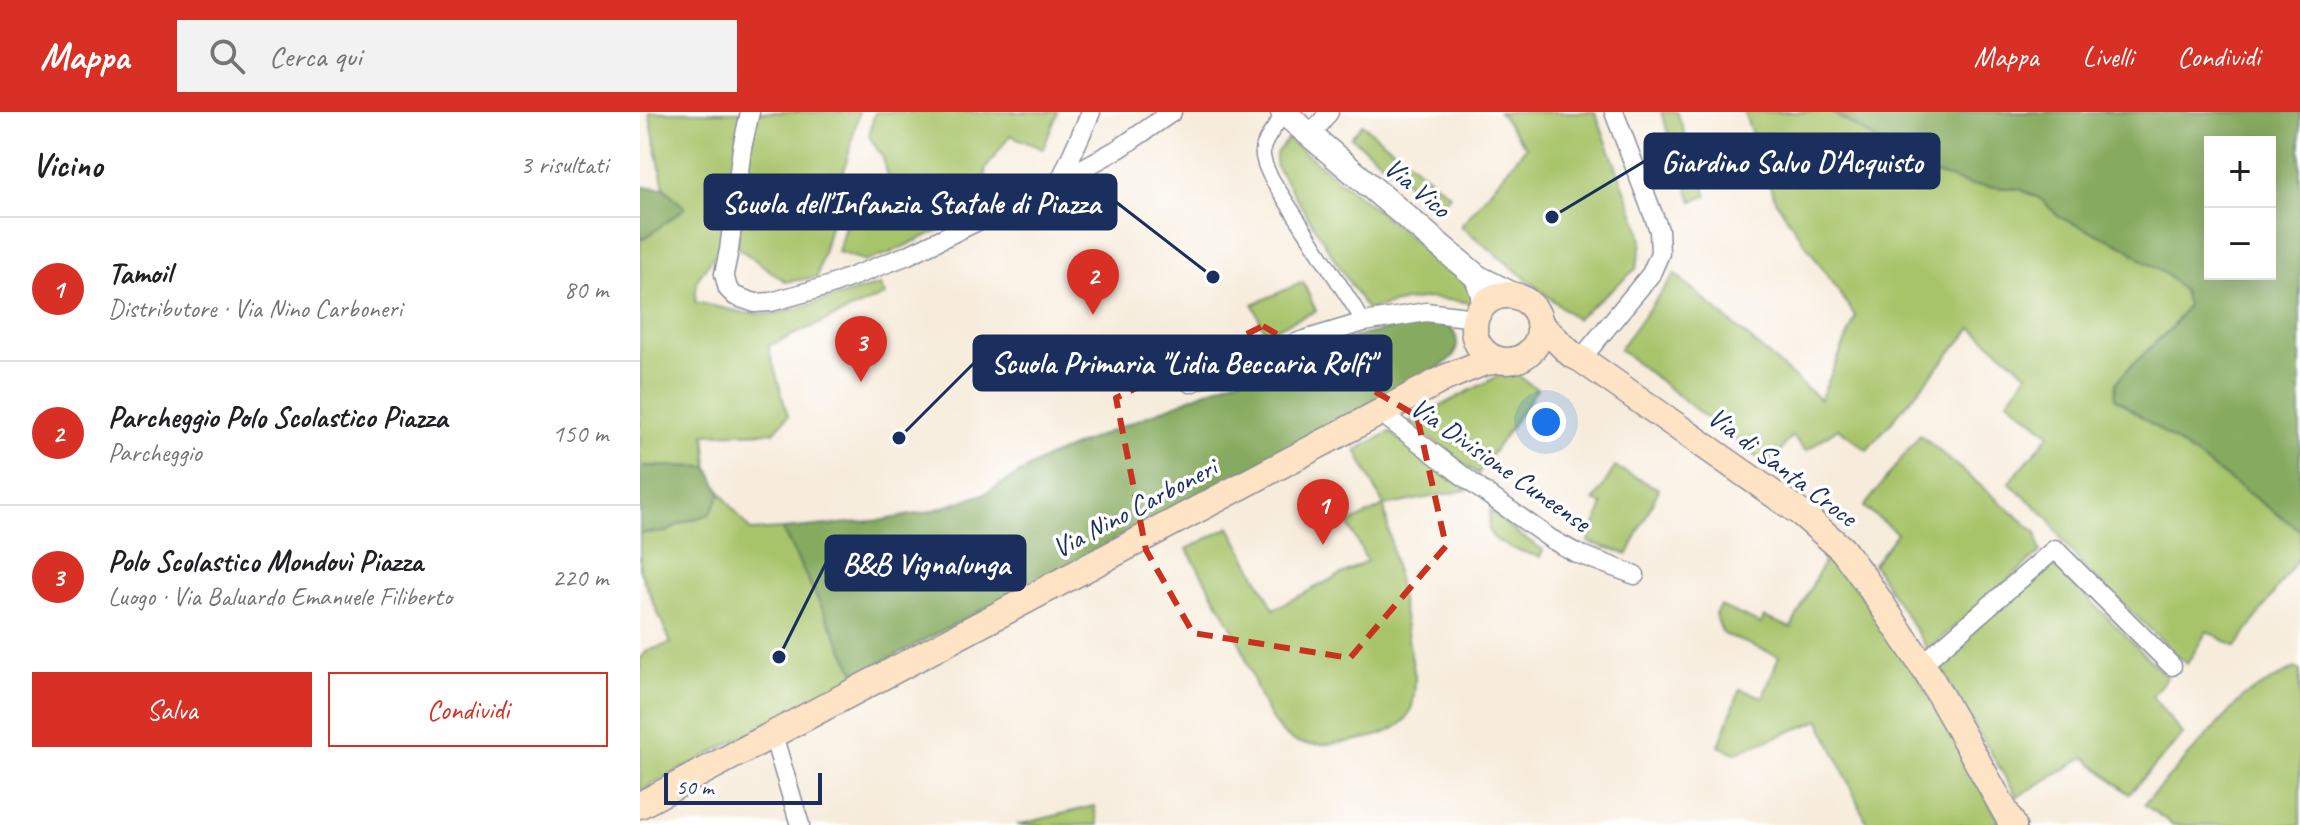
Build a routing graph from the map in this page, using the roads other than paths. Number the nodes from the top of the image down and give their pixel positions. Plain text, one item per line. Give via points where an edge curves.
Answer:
1 (750, 112) edge
2 (1091, 112) edge
3 (1172, 112) edge
4 (1284, 112) edge
5 (1329, 112) edge
6 (1614, 112) edge
7 (1311, 136) junction
8 (1060, 181) junction
9 (1477, 277) junction
10 (1515, 296) junction
11 (1364, 322) junction
12 (1478, 322) junction
13 (1539, 323) junction
14 (1526, 354) junction
15 (1576, 356) junction
16 (1498, 360) junction
17 (1445, 378) junction
18 (1190, 383) dead end
19 (1381, 413) junction
20 (1635, 575) dead end
21 (1922, 664) junction
22 (2172, 666) dead end
23 (773, 735) junction
24 (640, 805) edge
25 (800, 825) edge
26 (2013, 825) edge

1 - 8 street via 724,274 735,296 755,303 864,273
2 - 8 street
3 - 8 street
4 - 7 street, Via Vico
4 - 11 street via 1262,149 1262,161
5 - 7 street
6 - 15 street via 1659,230 1660,253 1651,274
7 - 9 street, Via Vico
9 - 10 street, Via Vico
9 - 12 street via 1483,294
10 - 12 main road via 1497,296
10 - 13 main road via 1531,305
11 - 12 street via 1426,312
11 - 18 street
12 - 16 main road via 1482,350
12 - 17 main road, Via Nino Carboneri via 1471,352
13 - 14 main road via 1537,340
13 - 15 main road, Via di Santa Croce
14 - 15 main road
14 - 16 main road, Via Nino Carboneri
15 - 21 main road, Via di Santa Croce via 1817,525 1854,564
16 - 17 main road, Via Nino Carboneri
17 - 19 main road, Via Nino Carboneri
19 - 20 street, Via Divisione Cuneense via 1551,539
19 - 23 main road, Via Nino Carboneri
21 - 22 street via 2055,549
21 - 26 main road, Via di Santa Croce
23 - 24 main road, Via Nino Carboneri
23 - 25 street

